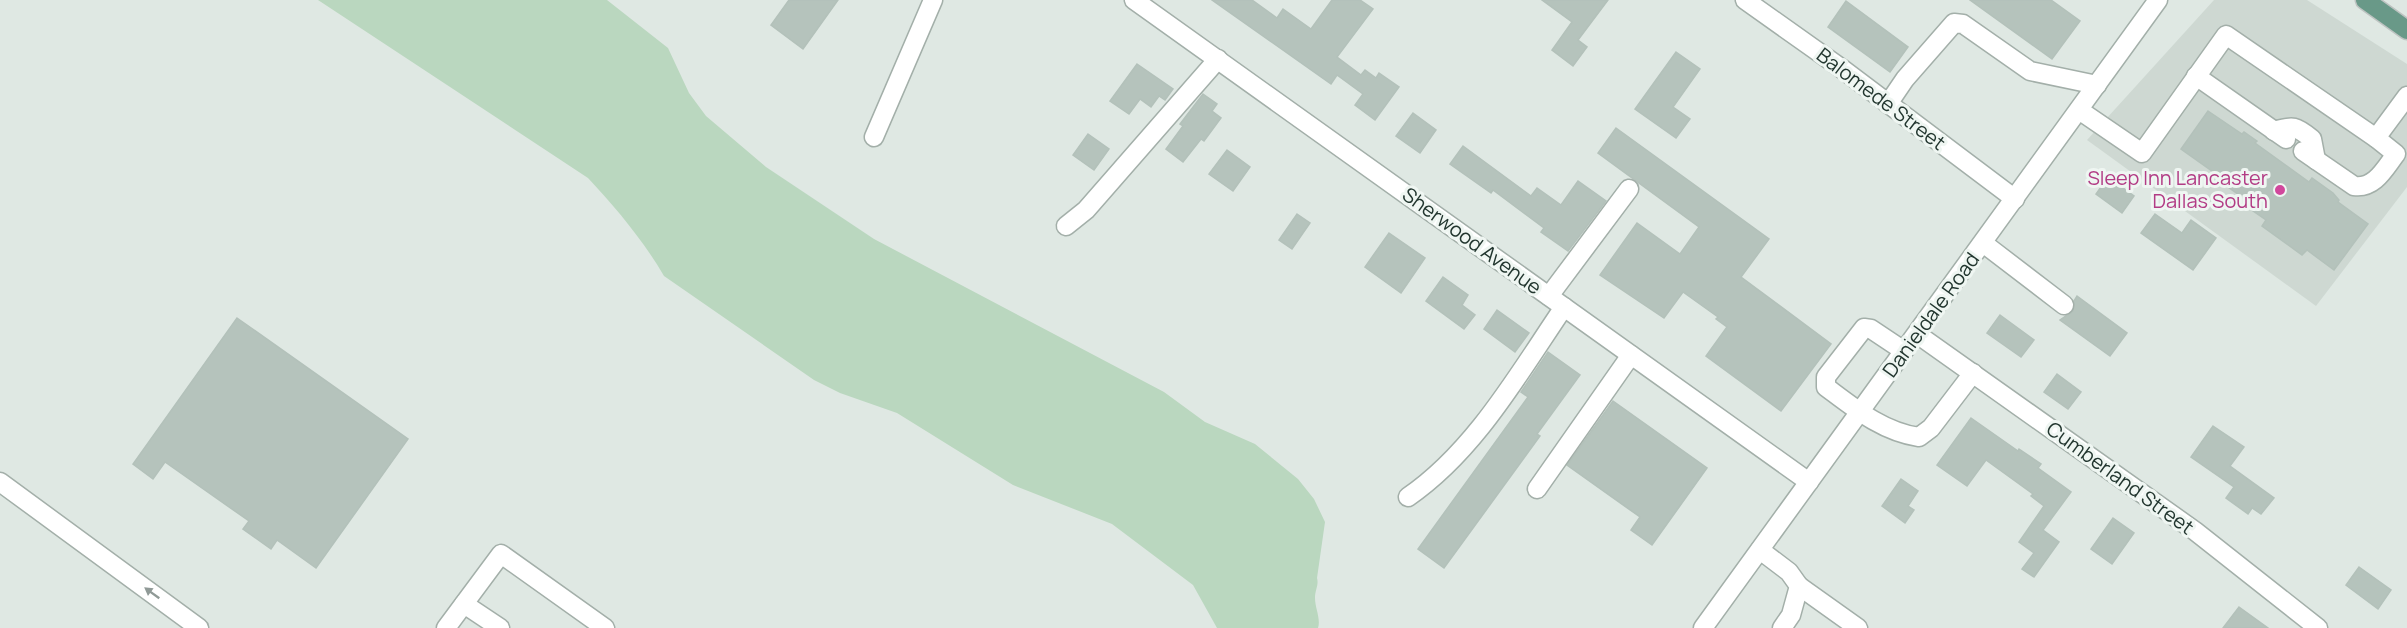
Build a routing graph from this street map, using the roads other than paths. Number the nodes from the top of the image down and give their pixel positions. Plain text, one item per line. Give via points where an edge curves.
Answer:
1 (933, 0) edge
2 (1134, 0) edge
3 (1745, 0) edge
4 (2158, 0) edge
5 (2365, 0) edge
6 (2407, 30) edge
7 (1218, 59) junction
8 (2196, 76) junction
9 (2097, 85) junction
10 (2407, 96) edge
11 (1888, 104) junction
12 (2079, 110) junction
13 (874, 137) dead end
14 (2376, 138) junction
15 (1629, 189) dead end
16 (2015, 199) junction
17 (1066, 226) dead end
18 (1983, 243) junction
19 (1556, 301) junction
20 (2064, 305) dead end
21 (1917, 334) junction
22 (1904, 351) junction
23 (1631, 355) junction
24 (1973, 374) junction
25 (1860, 412) junction
26 (0, 482) edge
27 (1809, 482) junction
28 (1537, 489) dead end
29 (1408, 497) dead end
30 (1760, 550) junction
31 (1799, 586) junction
32 (464, 604) junction
33 (199, 628) edge
34 (446, 628) edge
35 (500, 628) edge
36 (605, 628) edge
37 (1703, 628) edge
38 (1782, 628) edge
39 (1858, 628) edge
40 (2318, 628) edge

1 - 13 street
2 - 7 street, Sherwood Avenue
3 - 11 street, Balomede Street
4 - 9 street, Danieldale Road
5 - 6 main road
7 - 17 street via 1086,210
7 - 19 street, Sherwood Avenue
8 - 12 street via 2142,153
8 - 14 street via 2226,35
8 - 14 street via 2280,135 2290,126 2298,128 2312,139 2309,156 2354,186 2373,182 2396,154
9 - 11 street via 2030,71 1963,24 1954,23
9 - 12 street, Danieldale Road
10 - 14 street
11 - 16 street, Balomede Street
12 - 16 street, Danieldale Road
15 - 19 street
16 - 18 street, Danieldale Road
18 - 20 street
18 - 21 street, Danieldale Road
19 - 23 street, Sherwood Avenue
19 - 29 street via 1493,413 1430,482
21 - 22 street, Danieldale Road
21 - 24 street, Cumberland Street
22 - 25 street, Danieldale Road
22 - 25 street via 1864,328 1826,377 1826,387
23 - 27 street, Sherwood Avenue
23 - 28 street
24 - 25 street via 1931,428 1919,437 1897,433
24 - 40 street, Cumberland Street via 2195,531
25 - 27 street, Danieldale Road
33 -> 26 street
27 - 30 street, Danieldale Road
30 - 31 street via 1789,572
30 - 37 street, Danieldale Road
31 - 38 street via 1791,615
31 - 39 street
32 - 34 street
32 - 35 street
32 - 36 street via 501,554

